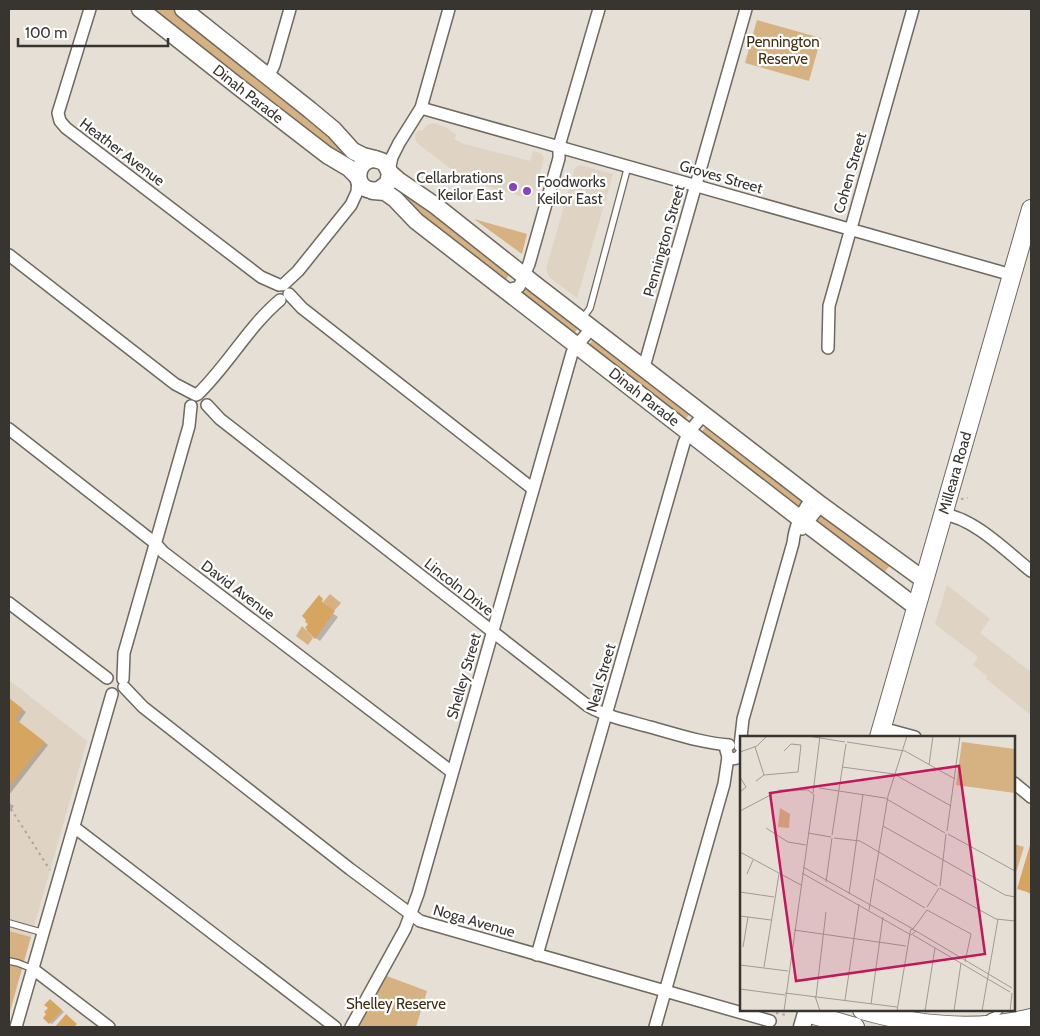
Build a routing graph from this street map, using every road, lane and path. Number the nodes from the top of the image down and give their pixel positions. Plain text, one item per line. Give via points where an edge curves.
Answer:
1 (90, 9) edge
2 (140, 9) edge
3 (183, 9) edge
4 (290, 9) edge
5 (449, 9) edge
6 (599, 9) edge
7 (746, 9) edge
8 (913, 9) edge
9 (266, 75) junction
10 (421, 108) junction
11 (400, 143) junction
12 (559, 146) junction
13 (376, 159) junction
14 (628, 166) junction
15 (390, 172) junction
16 (358, 177) junction
17 (696, 185) junction
18 (373, 191) junction
19 (351, 205) junction
20 (1031, 209) edge
21 (850, 229) junction
22 (9, 255) edge
23 (1012, 275) junction
24 (525, 276) junction
25 (507, 290) junction
26 (282, 293) junction
27 (587, 324) junction
28 (576, 345) junction
29 (828, 348) dead end
30 (644, 367) junction
31 (198, 403) junction
32 (704, 414) junction
33 (9, 429) edge
34 (689, 432) junction
35 (533, 489) junction
36 (968, 498) dead end
37 (961, 499) dead end
38 (816, 501) junction
39 (943, 514) junction
40 (803, 521) junction
41 (155, 543) junction
42 (1031, 571) edge
43 (924, 580) junction
44 (9, 603) edge
45 (916, 607) junction
46 (493, 632) junction
47 (116, 684) junction
48 (606, 715) junction
49 (880, 733) edge
50 (906, 736) edge
51 (735, 752) edge
52 (452, 772) junction
53 (1015, 784) edge
54 (1031, 797) edge
55 (11, 809) dead end
56 (74, 827) junction
57 (51, 872) dead end
58 (410, 914) junction
59 (9, 923) edge
60 (44, 933) junction
61 (537, 955) junction
62 (9, 961) edge
63 (33, 969) junction
64 (665, 992) junction
65 (807, 1011) edge
66 (812, 1011) edge
67 (866, 1011) edge
68 (986, 1017) dead end
69 (1031, 1018) edge
70 (962, 1019) dead end
71 (1009, 1019) edge
72 (770, 1021) dead end
73 (908, 1021) junction
74 (16, 1027) edge
75 (109, 1027) edge
76 (335, 1027) edge
77 (350, 1027) edge
78 (655, 1027) edge
79 (802, 1027) edge
80 (855, 1027) edge

1 - 26 street, Heather Avenue via 58,113 60,121
2 - 16 street, Dinah Parade
3 - 9 street, Dinah Parade
4 - 9 street via 274,65
5 - 10 street
6 - 12 street
7 - 17 street, Pennington Street
8 - 21 street, Cohen Street
9 - 13 street, Dinah Parade via 334,130 353,151
10 - 11 street
10 - 12 street, Groves Street
11 - 13 street
11 - 15 street via 392,157
12 - 14 street, Groves Street
12 - 24 street via 559,158
13 - 15 street via 385,163
13 - 16 street via 360,167
14 - 17 street, Groves Street
14 - 27 lane
15 - 18 street via 384,188
15 - 24 street, Dinah Parade
16 - 18 street via 363,187
16 - 19 street via 357,192
17 - 21 street, Groves Street
17 - 30 street, Pennington Street
18 - 19 street
18 - 25 street, Dinah Parade via 385,192 395,199 416,220
19 - 26 street
20 - 23 main road, Milleara Road
21 - 23 street, Groves Street
21 - 29 street, Cohen Street via 829,306
22 - 31 street, Lincoln Drive
23 - 39 main road, Milleara Road
24 - 25 street via 519,287
24 - 27 street, Dinah Parade
25 - 28 street, Dinah Parade
26 - 31 street
26 - 35 street, Heather Avenue
27 - 28 street, Shelley Street
27 - 30 street, Dinah Parade
28 - 34 street, Dinah Parade
28 - 35 street, Shelley Street
30 - 32 street, Dinah Parade
31 - 41 street
31 - 46 street, Lincoln Drive
32 - 34 street, Neal Street
32 - 38 street, Dinah Parade
33 - 41 street, David Avenue
34 - 40 street, Dinah Parade
34 - 48 street, Neal Street
35 - 46 street, Shelley Street
36 - 37 path
38 - 40 street
38 - 43 street, Dinah Parade
39 - 42 street via 976,528
39 - 43 main road, Milleara Road
40 - 45 street, Dinah Parade
40 - 51 street via 793,543
41 - 47 street
41 - 52 street, David Avenue
43 - 45 main road, Milleara Road
44 - 47 street, Noga Avenue
45 - 49 main road, Milleara Road
46 - 48 street, Lincoln Drive via 588,706
46 - 52 street, Shelley Street
47 - 56 street
47 - 58 street, Noga Avenue
48 - 51 street, Lincoln Drive
48 - 61 street, Neal Street
49 - 50 street
51 - 64 street
52 - 58 street, Shelley Street
53 - 54 street
55 - 57 path
56 - 60 street
56 - 76 street
58 - 61 street, Noga Avenue via 420,921
58 - 77 street, Shelley Street via 405,929
59 - 60 lane
60 - 63 street
61 - 64 street, Noga Avenue
62 - 63 lane
63 - 74 street
63 - 75 street
64 - 72 street, Noga Avenue
64 - 78 street
65 - 79 street
66 - 80 main road via 814,1015
67 - 73 main road
68 - 71 lane via 995,1015
69 - 71 main road
70 - 73 lane
71 - 73 main road via 958,1026

